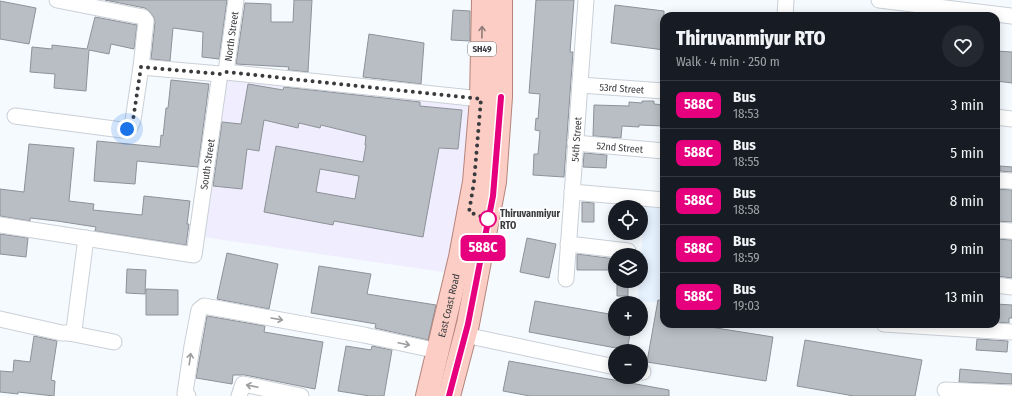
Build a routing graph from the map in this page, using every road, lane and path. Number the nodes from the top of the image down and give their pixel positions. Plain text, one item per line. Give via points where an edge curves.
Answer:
1 (57, 0) edge
2 (236, 0) edge
3 (483, 0) edge
4 (501, 0) edge
5 (586, 0) edge
6 (786, 0) edge
7 (879, 0) edge
8 (916, 2) edge
9 (785, 12) edge
10 (985, 12) edge
11 (1000, 14) edge
12 (1012, 16) edge
13 (141, 67) junction
14 (223, 73) junction
15 (580, 85) junction
16 (660, 91) edge
17 (481, 99) junction
18 (15, 116) dead end
19 (1000, 118) edge
20 (1012, 119) edge
21 (575, 143) junction
22 (660, 151) edge
23 (1000, 180) edge
24 (1012, 181) edge
25 (572, 192) junction
26 (660, 200) edge
27 (0, 224) edge
28 (1000, 230) edge
29 (1012, 231) edge
30 (86, 238) junction
31 (568, 244) junction
32 (608, 249) edge
33 (566, 279) dead end
34 (1000, 286) edge
35 (1012, 287) edge
36 (0, 320) edge
37 (948, 328) edge
38 (1012, 332) edge
39 (69, 333) junction
40 (465, 335) junction
41 (114, 342) dead end
42 (438, 351) junction
43 (608, 365) edge
44 (945, 390) dead end
45 (1012, 393) edge
46 (188, 396) edge
47 (239, 396) edge
48 (301, 396) edge
49 (427, 396) edge
50 (449, 396) edge

1 - 13 street via 143,17 146,21
2 - 14 street, North Street
17 -> 3 main road, East Coast Road / SH49
4 - 40 main road, SH49 via 501,97 495,182
5 - 15 street, 54th Street
6 - 9 street
7 - 8 street
8 - 10 street
11 - 12 street
13 - 14 street
13 - 18 street via 133,120 127,129
14 - 17 street
14 - 30 street, South Street via 194,255
15 - 16 street, 53rd Street
15 - 21 street, 54th Street
17 - 42 main road, East Coast Road / SH49 via 474,182
19 - 20 street
21 - 22 street, 52nd Street
21 - 25 street, 54th Street
23 - 24 street
25 - 26 street
25 - 31 street, 54th Street
27 - 30 street
28 - 29 street
30 - 39 street via 74,330
31 - 32 street
31 - 33 street, 54th Street
34 - 35 street
36 - 39 street
37 - 38 street
39 - 41 street
40 - 43 street
40 - 50 main road, SH49
46 -> 42 street via 185,393 192,346 199,310 204,306
42 - 49 main road, East Coast Road / SH49
44 - 45 street
48 -> 47 street via 244,384

